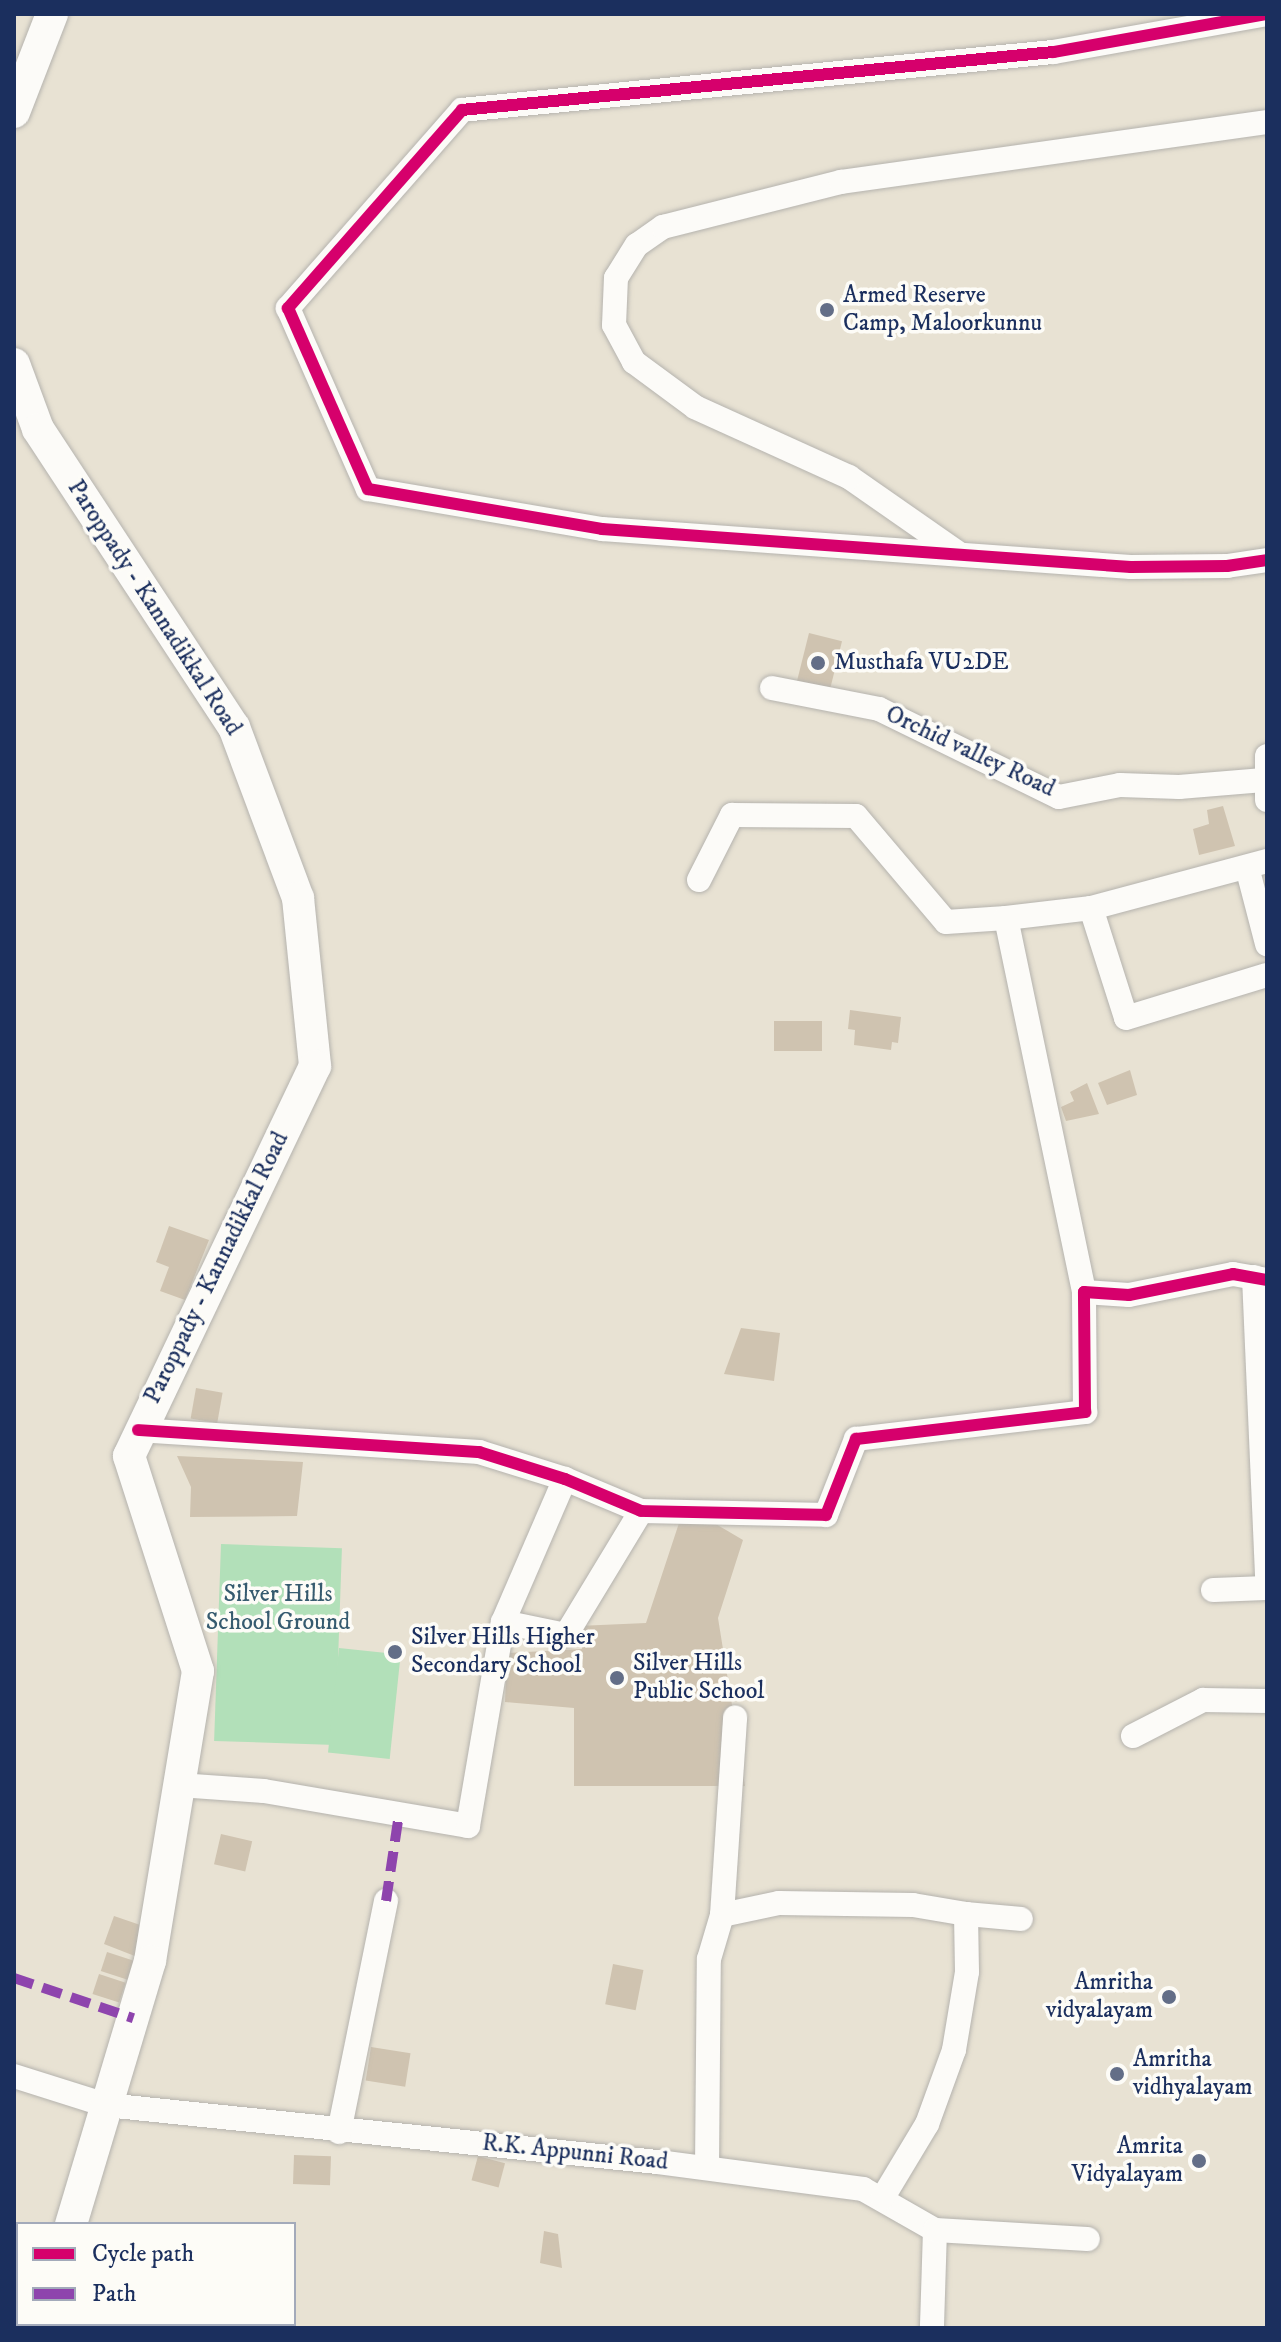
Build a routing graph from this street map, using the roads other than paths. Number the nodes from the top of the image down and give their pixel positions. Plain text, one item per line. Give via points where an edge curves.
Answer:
1 (52, 14) edge
2 (1267, 14) edge
3 (14, 112) edge
4 (1267, 122) edge
5 (14, 366) edge
6 (958, 553) junction
7 (1267, 560) edge
8 (772, 688) dead end
9 (1266, 779) edge
10 (1257, 864) edge
11 (699, 880) dead end
12 (1091, 908) junction
13 (1006, 918) junction
14 (1267, 944) edge
15 (1267, 975) edge
16 (1260, 1278) edge
17 (1084, 1292) junction
18 (138, 1430) junction
19 (565, 1479) junction
20 (641, 1511) junction
21 (1267, 1579) edge
22 (1267, 1588) edge
23 (1213, 1590) dead end
24 (503, 1622) junction
25 (1267, 1701) edge
26 (735, 1717) dead end
27 (1133, 1736) dead end
28 (179, 1785) junction
29 (386, 1901) dead end
30 (966, 1914) junction
31 (722, 1915) junction
32 (1021, 1919) dead end
33 (14, 2076) edge
34 (106, 2105) junction
35 (339, 2132) junction
36 (707, 2168) junction
37 (882, 2199) junction
38 (72, 2222) edge
39 (935, 2230) junction
40 (1088, 2239) dead end
41 (932, 2328) edge

1 - 3 main road
2 - 6 street via 1053,52 462,110 288,308 368,489 602,529
4 - 6 street via 841,182 663,227 637,245 616,278 614,325 634,362 695,407 849,477
5 - 18 main road, Paroppady - Kannadikkal Road via 38,429 234,727 298,898 315,1066
6 - 7 street via 1181,568
8 - 9 street, Orchid valley Road via 879,709 1059,797 1120,785 1179,787
10 - 12 street
10 - 14 street
11 - 13 street via 732,815 856,816 946,922
12 - 13 street
12 - 15 street via 1126,1018
13 - 17 street
16 - 17 street via 1233,1274 1129,1295
16 - 21 street
17 - 20 street via 1085,1412 856,1439 826,1515
18 - 19 street via 479,1452
18 - 28 main road, Paroppady - Kannadikkal Road via 129,1456 198,1671
19 - 20 street
19 - 24 street
20 - 24 street via 566,1635
22 - 23 street
24 - 28 street via 468,1826 264,1791
25 - 27 street via 1203,1700
26 - 31 street
28 - 34 main road, Paroppady - Kannadikkal Road via 150,1961
29 - 35 street
30 - 31 street via 913,1905 779,1903
30 - 32 street
30 - 37 street via 967,1972 954,2050 927,2124
31 - 36 street via 709,1959
33 - 34 street, R.K. Appunni Road
34 - 35 street, R.K. Appunni Road
34 - 38 main road, Paroppady - Kannadikkal Road
35 - 36 street, R.K. Appunni Road
36 - 37 street, R.K. Appunni Road via 863,2189
37 - 39 street, R.K. Appunni Road
39 - 40 street
39 - 41 street

